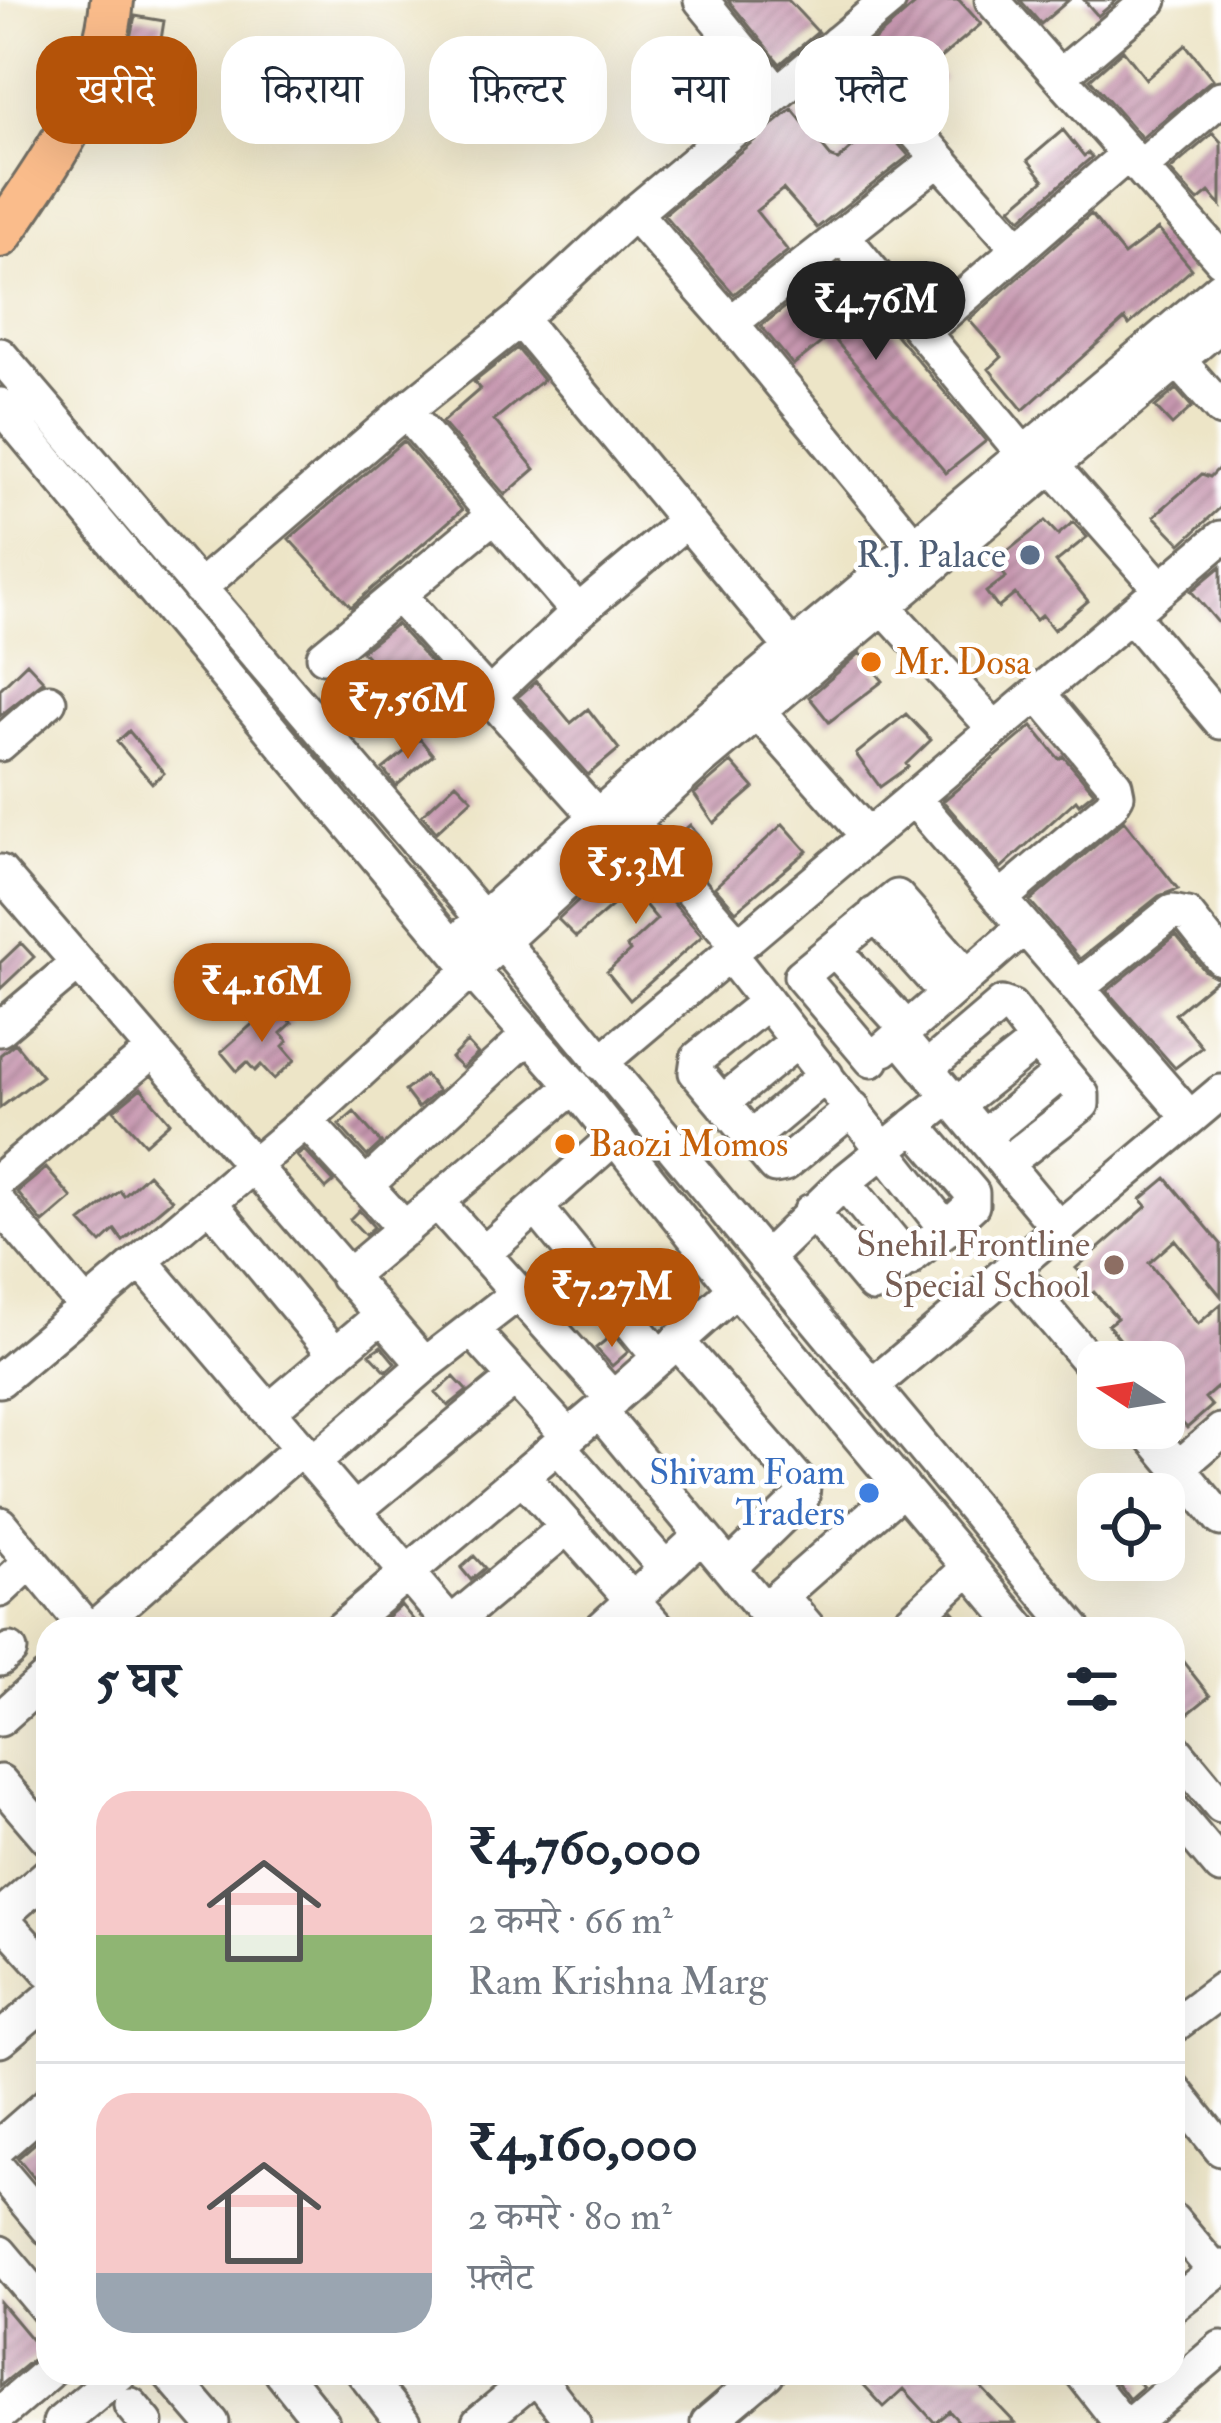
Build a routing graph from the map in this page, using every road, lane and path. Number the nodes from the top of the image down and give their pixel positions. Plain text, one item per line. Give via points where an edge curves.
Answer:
1 (87, 0) edge
2 (112, 0) edge
3 (701, 0) edge
4 (889, 0) edge
5 (992, 0) edge
6 (1150, 0) edge
7 (845, 36) edge
8 (1060, 76) junction
9 (795, 78) edge
10 (777, 93) junction
11 (1221, 98) edge
12 (926, 144) edge
13 (939, 159) junction
14 (1134, 161) junction
15 (0, 187) edge
16 (634, 213) junction
17 (842, 235) junction
18 (0, 236) edge
19 (1018, 249) junction
20 (1221, 259) edge
21 (1221, 288) edge
22 (520, 319) junction
23 (730, 323) junction
24 (1221, 324) edge
25 (923, 332) junction
26 (0, 355) edge
27 (1178, 360) junction
28 (0, 405) edge
29 (1221, 409) edge
30 (405, 411) junction
31 (1038, 459) junction
32 (494, 516) junction
33 (686, 521) junction
34 (1221, 538) edge
35 (914, 546) junction
36 (200, 588) junction
37 (1161, 589) junction
38 (400, 597) junction
39 (884, 607) junction
40 (578, 612) junction
41 (1131, 615) junction
42 (792, 648) junction
43 (324, 656) dead end
44 (1038, 693) junction
45 (488, 697) junction
46 (49, 701) dead end
47 (758, 712) junction
48 (1221, 722) edge
49 (995, 729) junction
50 (0, 744) edge
51 (913, 799) junction
52 (596, 815) junction
53 (633, 824) junction
54 (868, 836) junction
55 (0, 872) edge
56 (1000, 899) junction
57 (1024, 927) junction
58 (493, 931) junction
59 (834, 949) junction
60 (734, 950) junction
61 (1221, 958) edge
62 (463, 959) junction
63 (78, 963) junction
64 (957, 985) junction
65 (1077, 988) junction
66 (767, 1002) junction
67 (0, 1029) edge
68 (903, 1032) junction
69 (529, 1035) junction
70 (798, 1040) junction
71 (1037, 1041) junction
72 (152, 1051) junction
73 (872, 1060) junction
74 (600, 1063) junction
75 (926, 1069) junction
76 (1061, 1073) junction
77 (574, 1086) junction
78 (839, 1091) junction
79 (1221, 1092) edge
80 (953, 1101) junction
81 (723, 1102) junction
82 (1190, 1118) junction
83 (306, 1121) junction
84 (914, 1125) junction
85 (615, 1137) junction
86 (983, 1137) junction
87 (884, 1149) junction
88 (1005, 1164) junction
89 (251, 1168) junction
90 (0, 1179) edge
91 (844, 1182) junction
92 (365, 1186) junction
93 (210, 1202) junction
94 (437, 1202) junction
95 (0, 1205) edge
96 (536, 1208) junction
97 (812, 1211) junction
98 (405, 1229) junction
99 (946, 1229) junction
100 (1059, 1229) junction
101 (483, 1254) junction
102 (765, 1259) junction
103 (908, 1260) junction
104 (141, 1261) junction
105 (1011, 1269) junction
106 (347, 1277) junction
107 (736, 1289) junction
108 (518, 1293) junction
109 (86, 1307) junction
110 (382, 1316) junction
111 (471, 1329) junction
112 (1077, 1347) edge
113 (668, 1349) junction
114 (336, 1355) junction
115 (425, 1365) junction
116 (515, 1378) junction
117 (0, 1380) edge
118 (872, 1386) junction
119 (606, 1405) junction
120 (269, 1411) junction
121 (1221, 1430) edge
122 (564, 1442) junction
123 (1162, 1449) edge
124 (307, 1455) junction
125 (1178, 1468) junction
126 (523, 1477) junction
127 (903, 1488) junction
128 (354, 1511) junction
129 (1221, 1519) edge
130 (0, 1524) edge
131 (568, 1527) junction
132 (702, 1535) junction
133 (31, 1562) junction
134 (729, 1568) junction
135 (970, 1568) junction
136 (666, 1569) junction
137 (409, 1574) junction
138 (0, 1590) edge
139 (1048, 1597) junction
140 (633, 1600) junction
141 (765, 1611) edge
142 (79, 1617) edge
143 (105, 1617) edge
144 (356, 1617) edge
145 (445, 1617) edge
146 (464, 1617) edge
147 (614, 1617) edge
148 (648, 1617) edge
149 (915, 1617) edge
150 (1007, 1617) edge
151 (1026, 1617) edge
152 (1064, 1617) edge
153 (36, 1687) edge
154 (0, 1719) edge
155 (1185, 1762) edge
156 (0, 1782) edge
157 (1221, 1806) edge
158 (36, 1824) edge
159 (1185, 1824) edge
160 (1221, 1868) edge
161 (36, 1886) edge
162 (0, 1917) edge
163 (36, 1957) edge
164 (1221, 1990) edge
165 (36, 2009) edge
166 (1185, 2017) edge
167 (0, 2040) edge
168 (1185, 2104) edge
169 (36, 2114) edge
170 (0, 2146) edge
171 (1221, 2149) edge
172 (0, 2171) edge
173 (36, 2209) edge
174 (1185, 2234) edge
175 (0, 2253) edge
176 (1218, 2269) edge
177 (1185, 2295) edge
178 (36, 2296) edge
179 (1221, 2348) edge
180 (1185, 2379) edge
181 (36, 2383) edge
182 (180, 2385) edge
183 (292, 2385) edge
184 (371, 2385) edge
185 (522, 2385) edge
186 (544, 2385) edge
187 (1094, 2385) edge
188 (1178, 2385) edge
189 (132, 2400) edge
190 (746, 2411) edge
191 (0, 2414) edge
192 (391, 2419) edge
193 (60, 2423) edge
194 (212, 2423) edge
195 (322, 2423) edge
196 (479, 2423) edge
197 (573, 2423) edge
198 (708, 2423) edge
199 (1121, 2423) edge
200 (1133, 2423) edge

1 - 15 main road via 69,75
2 - 18 main road via 90,87
3 - 10 street
4 - 7 street
5 - 8 street
6 - 8 street
8 - 14 street
9 - 10 street
10 - 16 street
11 - 14 street
12 - 13 street
13 - 17 street
13 - 19 street
14 - 19 street
14 - 20 street
16 - 22 street
16 - 23 street
17 - 23 street
17 - 25 street
19 - 25 street
21 - 31 street
22 - 30 street
22 - 33 street
23 - 35 street
24 - 27 street
25 - 31 street
26 - 36 street
27 - 29 street
27 - 31 street
28 - 62 street
30 - 32 street
30 - 36 street
31 - 35 street
31 - 37 street
31 - 39 street
32 - 38 street
32 - 40 street
33 - 40 street
33 - 42 street
34 - 37 street
35 - 42 street
36 - 58 street
37 - 41 street
38 - 43 street
38 - 45 street
39 - 47 street
39 - 49 street
40 - 45 street
41 - 44 street
41 - 48 street
42 - 52 street
44 - 49 street
44 - 56 street via 1117,795
45 - 52 street
46 - 50 street
47 - 53 street
47 - 54 street
49 - 51 street
51 - 54 street
51 - 56 street
52 - 58 street
53 - 58 street
53 - 60 street
54 - 60 street
55 - 63 street
56 - 57 street
57 - 64 street
57 - 65 street
58 - 62 street
58 - 74 street
59 - 64 street via 874,914
59 - 68 street
59 - 73 street via 802,976
60 - 66 street
60 - 74 street
61 - 65 street via 1187,915 1172,912
62 - 69 street
62 - 83 street
63 - 67 street
63 - 72 street
64 - 68 street
65 - 82 street
66 - 70 street
66 - 81 street via 694,1065
68 - 73 street
68 - 75 street
69 - 77 street
69 - 92 street
70 - 78 street
70 - 81 street
71 - 75 street via 1002,1004
71 - 76 street
71 - 80 street
72 - 89 street
72 - 90 street
73 - 78 street
74 - 102 street
75 - 80 street
76 - 86 street
76 - 88 street via 1082,1104
77 - 85 street
77 - 94 street
78 - 81 street via 779,1166
78 - 87 street
79 - 82 street
80 - 84 street
80 - 86 street
82 - 100 street
83 - 89 street
83 - 92 street
84 - 87 street
84 - 99 street via 972,1193 973,1204
85 - 96 street
85 - 107 street
86 - 88 street
87 - 91 street
87 - 99 street
88 - 100 street
89 - 93 street
89 - 106 street
91 - 97 street
91 - 103 street
92 - 98 street
93 - 104 street
93 - 114 street
94 - 98 street
94 - 101 street
95 - 109 street
96 - 101 street
96 - 113 street
97 - 102 street
97 - 103 street via 869,1283
98 - 106 street
99 - 103 street
100 - 105 street
101 - 108 street
102 - 118 street
104 - 109 street
104 - 120 street
105 - 112 street
105 - 118 street
106 - 110 street
107 - 113 street
107 - 127 street
108 - 111 street
108 - 119 street
109 - 117 street
110 - 114 street
110 - 115 street
111 - 115 street
111 - 116 street
113 - 119 street
113 - 134 street via 803,1486 802,1497
114 - 120 street
115 - 124 street
116 - 122 street
116 - 128 street
118 - 139 street
119 - 122 street
119 - 132 street
120 - 124 street
121 - 125 street
122 - 126 street
122 - 136 street
123 - 125 street
124 - 128 street
124 - 143 street
125 - 129 street
126 - 131 street
126 - 137 street
127 - 135 street
127 - 141 street
128 - 137 street
130 - 133 street
131 - 140 street
131 - 146 street
132 - 134 street
132 - 136 street
133 - 138 street
133 - 142 street
134 - 141 street
135 - 149 street
135 - 150 street
136 - 140 street
137 - 144 street
137 - 145 street
139 - 151 street
139 - 152 street
140 - 147 street
140 - 148 street
153 - 154 street
155 - 157 street
156 - 158 street
159 - 160 street
161 - 162 street
162 - 163 street
164 - 166 street
165 - 167 street
168 - 171 street
169 - 170 street
172 - 173 street
174 - 176 street
175 - 178 street
176 - 177 street
179 - 180 street
181 - 191 street
182 - 194 street
183 - 195 street
184 - 192 street
185 - 196 street
186 - 197 street
187 - 199 street
188 - 200 street
189 - 193 street
190 - 198 street

